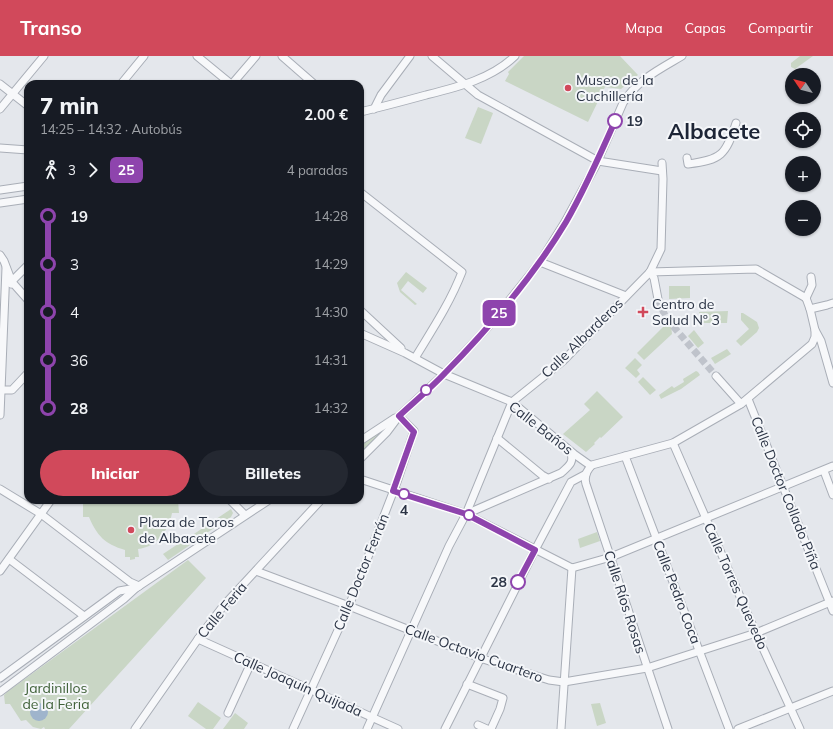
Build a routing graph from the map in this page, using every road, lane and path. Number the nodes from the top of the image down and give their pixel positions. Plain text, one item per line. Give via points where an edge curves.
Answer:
1 (44, 56) edge
2 (144, 56) edge
3 (197, 56) edge
4 (256, 56) edge
5 (282, 56) edge
6 (410, 56) edge
7 (432, 56) edge
8 (516, 56) edge
9 (682, 56) edge
10 (24, 80) edge
11 (124, 80) edge
12 (227, 80) edge
13 (235, 80) edge
14 (309, 80) edge
15 (24, 81) edge
16 (0, 84) edge
17 (465, 85) junction
18 (13, 94) junction
19 (24, 103) edge
20 (0, 109) edge
21 (372, 109) junction
22 (364, 112) edge
23 (736, 123) dead end
24 (0, 148) edge
25 (24, 150) edge
26 (687, 158) dead end
27 (601, 162) junction
28 (662, 163) dead end
29 (662, 171) junction
30 (24, 187) edge
31 (0, 190) edge
32 (364, 195) edge
33 (24, 200) edge
34 (0, 203) edge
35 (3, 261) edge
36 (540, 262) junction
37 (24, 269) edge
38 (650, 272) junction
39 (811, 277) dead end
40 (12, 282) junction
41 (6, 295) junction
42 (24, 296) edge
43 (626, 296) junction
44 (806, 298) junction
45 (658, 300) tunnel mouth
46 (833, 303) edge
47 (810, 309) junction
48 (364, 314) edge
49 (815, 330) junction
50 (364, 335) edge
51 (406, 353) junction
52 (415, 358) junction
53 (1, 373) edge
54 (444, 374) junction
55 (716, 376) tunnel mouth
56 (24, 377) edge
57 (833, 383) edge
58 (1, 390) junction
59 (748, 399) junction
60 (512, 402) junction
61 (741, 404) junction
62 (0, 415) edge
63 (399, 416) junction
64 (364, 438) edge
65 (497, 438) junction
66 (673, 442) junction
67 (570, 450) junction
68 (364, 455) edge
69 (625, 456) junction
70 (591, 466) junction
71 (833, 466) edge
72 (824, 471) junction
73 (586, 474) junction
74 (549, 479) junction
75 (364, 480) edge
76 (783, 486) junction
77 (0, 489) edge
78 (393, 491) junction
79 (833, 495) edge
80 (24, 504) edge
81 (25, 504) edge
82 (48, 504) edge
83 (234, 504) edge
84 (263, 504) edge
85 (317, 504) edge
86 (41, 514) junction
87 (466, 514) junction
88 (245, 515) junction
89 (706, 518) junction
90 (656, 538) junction
91 (535, 550) junction
92 (611, 557) junction
93 (9, 559) junction
94 (572, 568) junction
95 (0, 571) edge
96 (256, 571) junction
97 (137, 587) junction
98 (831, 602) edge
99 (350, 606) junction
100 (833, 610) edge
101 (84, 616) junction
102 (412, 631) junction
103 (756, 633) junction
104 (198, 639) junction
105 (699, 651) junction
106 (480, 658) junction
107 (251, 663) junction
108 (647, 668) junction
109 (0, 678) edge
110 (564, 682) junction
111 (467, 684) junction
112 (311, 690) junction
113 (833, 691) edge
114 (0, 692) edge
115 (791, 708) junction
116 (228, 713) dead end
117 (372, 717) junction
118 (478, 725) dead end
119 (135, 729) edge
120 (293, 729) edge
121 (367, 729) edge
122 (398, 729) edge
123 (445, 729) edge
124 (487, 729) edge
125 (491, 729) edge
126 (561, 729) edge
127 (668, 729) edge
128 (729, 729) edge
129 (738, 729) edge
130 (800, 729) edge

1 - 10 street
2 - 11 street
3 - 12 street
4 - 13 street
5 - 14 street
6 - 21 street
7 - 17 street
8 - 17 street via 494,73
9 - 27 street via 666,61 628,95
15 - 18 street
16 - 18 street
17 - 21 street
17 - 27 street via 478,95
18 - 19 street
18 - 20 street
21 - 22 street
23 - 26 street via 727,147 718,157 688,164
24 - 25 street
27 - 29 street
27 - 36 street
28 - 29 street, Calle Albarderos
29 - 38 street, Calle Albarderos via 661,249
30 - 31 street
32 - 52 street via 462,272 445,309
33 - 34 street
35 - 40 street
35 - 41 street
36 - 43 street
36 - 54 street via 488,327
37 - 40 street
38 - 43 street, Calle Albarderos
38 - 44 street via 756,269
38 - 45 street via 654,278
39 - 44 street via 812,285
40 - 41 street
40 - 42 street
41 - 53 street
43 - 60 street, Calle Albarderos via 563,361
44 - 47 street
46 - 47 street
47 - 49 street
48 - 51 street
49 - 57 street via 821,341
49 - 59 street via 812,344
50 - 51 street, Calle Baños
51 - 52 street, Calle Baños
52 - 54 street, Calle Baños
53 - 58 street
54 - 60 street, Calle Baños
54 - 63 street
55 - 61 street
56 - 58 street via 12,390
58 - 62 street
59 - 61 street
59 - 76 street, Calle Doctor Collado Piña
60 - 65 street
60 - 67 street, Calle Baños
61 - 66 street
63 - 64 street
63 - 68 street
63 - 78 street, Calle Doctor Ferrán via 414,432
65 - 74 street
65 - 87 street
66 - 69 street
66 - 89 street, Calle Torres Quevedo
67 - 70 street, Calle Baños
67 - 74 street via 571,462 561,473
69 - 70 street
69 - 90 street, Calle Pedro Coca
70 - 73 street
71 - 72 street
72 - 76 street
72 - 79 street
73 - 91 street via 571,482
73 - 92 street, Calle Ríos Rosas via 586,484
74 - 87 street
75 - 78 street
76 - 89 street
76 - 98 street, Calle Doctor Collado Piña
77 - 80 street
78 - 87 street
78 - 99 street, Calle Doctor Ferrán
81 - 86 street
82 - 86 street
83 - 88 street
84 - 88 street
85 - 96 street, Calle Feria
86 - 93 street
86 - 97 street
87 - 91 street
87 - 102 street
88 - 97 street
89 - 90 street
89 - 103 street, Calle Torres Quevedo
90 - 92 street
90 - 105 street, Calle Pedro Coca
91 - 94 street
91 - 106 street
92 - 94 street
92 - 108 street, Calle Ríos Rosas
93 - 95 street
93 - 101 street
94 - 110 street
96 - 99 street, Calle Octavio Cuartero
96 - 104 street, Calle Feria via 224,605
97 - 101 street via 119,591
97 - 114 street
98 - 100 street, Calle Doctor Collado Piña
98 - 103 street, Calle Octavio Cuartero
99 - 102 street, Calle Octavio Cuartero
99 - 112 street, Calle Doctor Ferrán
101 - 109 street
102 - 106 street, Calle Octavio Cuartero
102 - 117 street
103 - 105 street, Calle Octavio Cuartero
103 - 115 street, Calle Torres Quevedo
104 - 107 street, Calle Joaquín Quijada
104 - 119 street, Calle Feria
105 - 108 street, Calle Octavio Cuartero
105 - 128 street, Calle Pedro Coca
106 - 110 street, Calle Octavio Cuartero via 549,680
106 - 111 street
107 - 112 street, Calle Joaquín Quijada
107 - 116 street
108 - 110 street, Calle Octavio Cuartero
108 - 127 street, Calle Ríos Rosas
110 - 126 street
111 - 123 street
111 - 125 street via 503,698
112 - 117 street, Calle Joaquín Quijada
112 - 120 street, Calle Doctor Ferrán
113 - 115 street
115 - 129 street
115 - 130 street, Calle Torres Quevedo
117 - 121 street
117 - 122 street, Calle Joaquín Quijada
118 - 124 street

